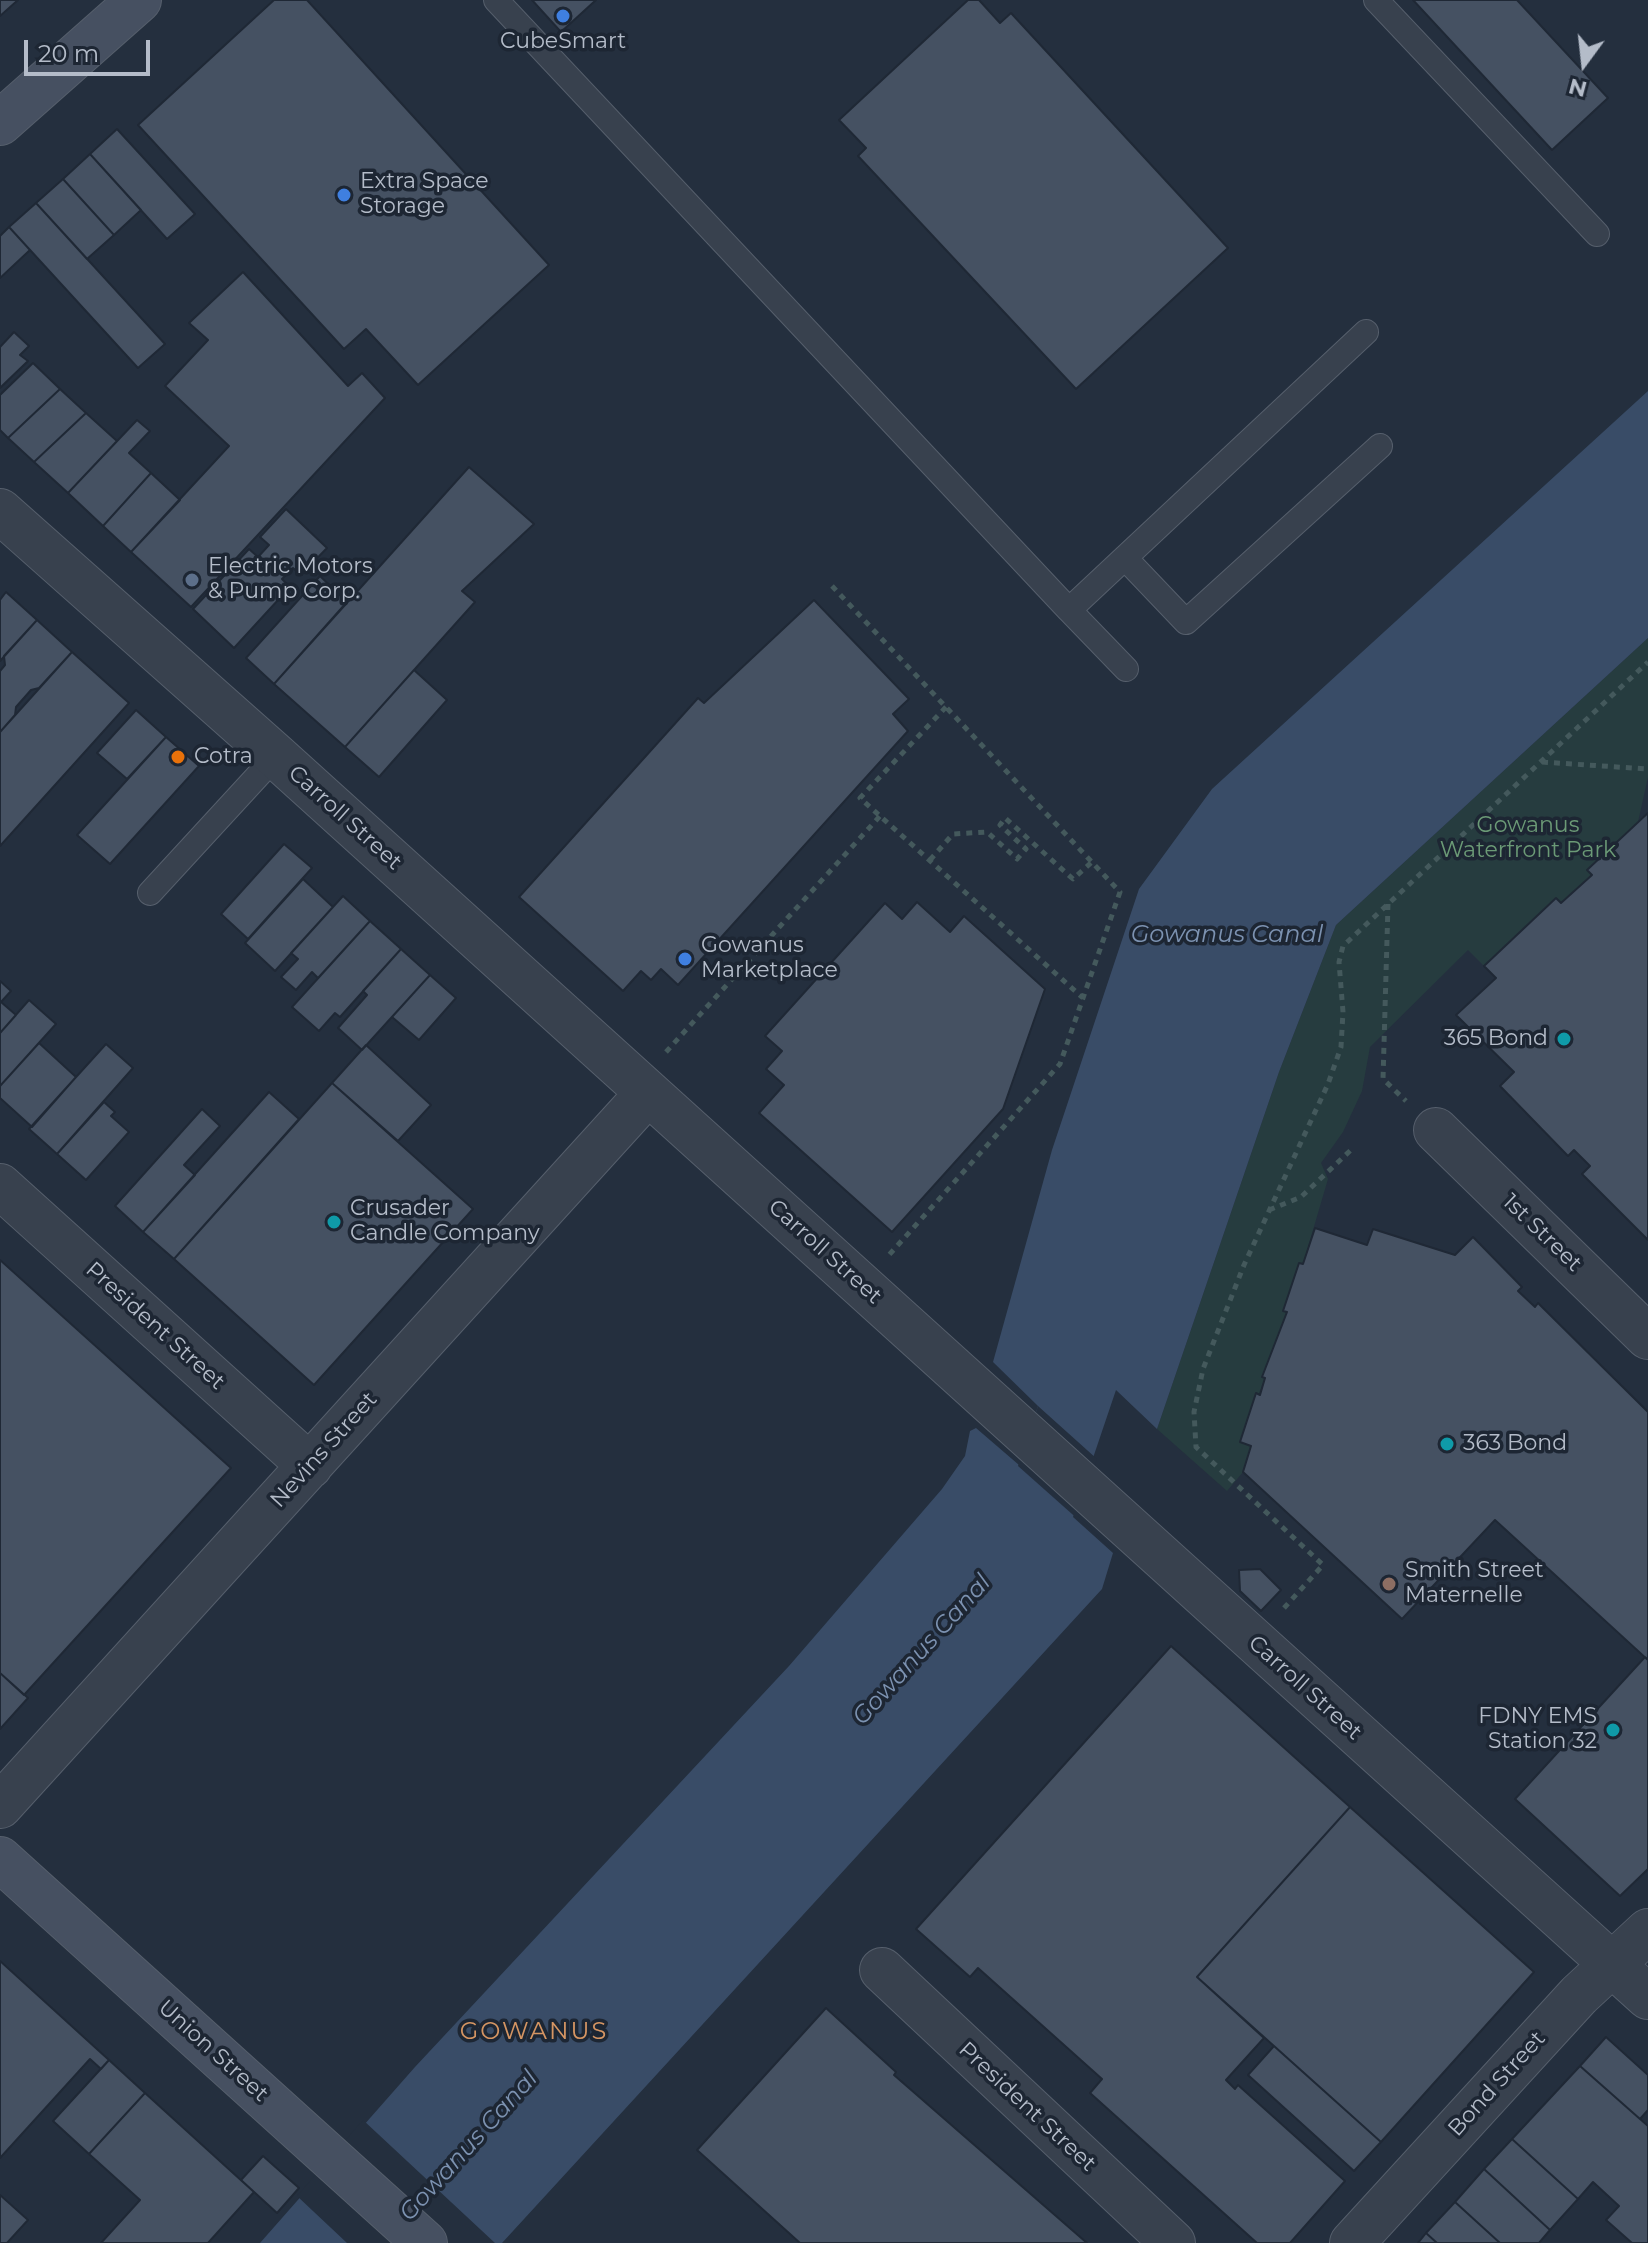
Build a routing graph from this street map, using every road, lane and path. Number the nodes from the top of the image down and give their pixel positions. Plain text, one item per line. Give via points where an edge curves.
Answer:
1 (139, 0) edge
2 (496, 0) edge
3 (1376, 0) edge
4 (0, 123) edge
5 (1597, 234) dead end
6 (1366, 332) dead end
7 (1380, 446) dead end
8 (0, 511) edge
9 (1125, 558) junction
10 (832, 586) dead end
11 (1069, 610) junction
12 (1648, 662) edge
13 (1126, 669) dead end
14 (946, 707) junction
15 (276, 756) junction
16 (1541, 762) junction
17 (1648, 769) edge
18 (880, 816) junction
19 (930, 860) junction
20 (1092, 862) junction
21 (150, 893) dead end
22 (1388, 903) junction
23 (1083, 998) junction
24 (655, 1074) junction
25 (1383, 1079) dead end
26 (1436, 1130) dead end
27 (1353, 1148) dead end
28 (0, 1186) edge
29 (1269, 1210) junction
30 (885, 1258) dead end
31 (1648, 1337) edge
32 (310, 1466) junction
33 (1284, 1608) dead end
34 (0, 1806) edge
35 (0, 1859) edge
36 (1648, 1931) edge
37 (1612, 1964) junction
38 (882, 1970) dead end
39 (1648, 1997) edge
40 (425, 2243) edge
41 (1173, 2243) edge
42 (1352, 2243) edge

1 - 4 street
2 - 11 lane
3 - 5 lane
6 - 9 lane
7 - 9 lane via 1186,622
8 - 15 street, Carroll Street
9 - 11 lane
10 - 14 path
11 - 13 lane
12 - 16 path
14 - 18 path via 860,798
14 - 20 path
15 - 21 lane
15 - 24 street, Carroll Street
16 - 17 path
16 - 22 path
18 - 19 path
18 - 24 path
19 - 20 path via 953,834 987,832 1017,859 1026,849 1000,825 1005,818 1073,879
19 - 23 path
20 - 23 path via 1120,892
22 - 25 path
22 - 29 path via 1343,946 1341,1047
23 - 30 path via 1060,1064
24 - 32 street, Nevins Street
24 - 37 street, Carroll Street via 923,1341
26 - 31 street, 1st Street
27 - 29 path via 1301,1197
28 - 32 street, President Street
29 - 33 path via 1203,1369 1194,1412 1196,1447 1323,1565
32 - 34 street, Nevins Street
35 - 40 street, Union Street
36 - 37 street, Bond Street
37 - 39 street, Carroll Street
37 - 42 street, Bond Street
38 - 41 street, President Street

